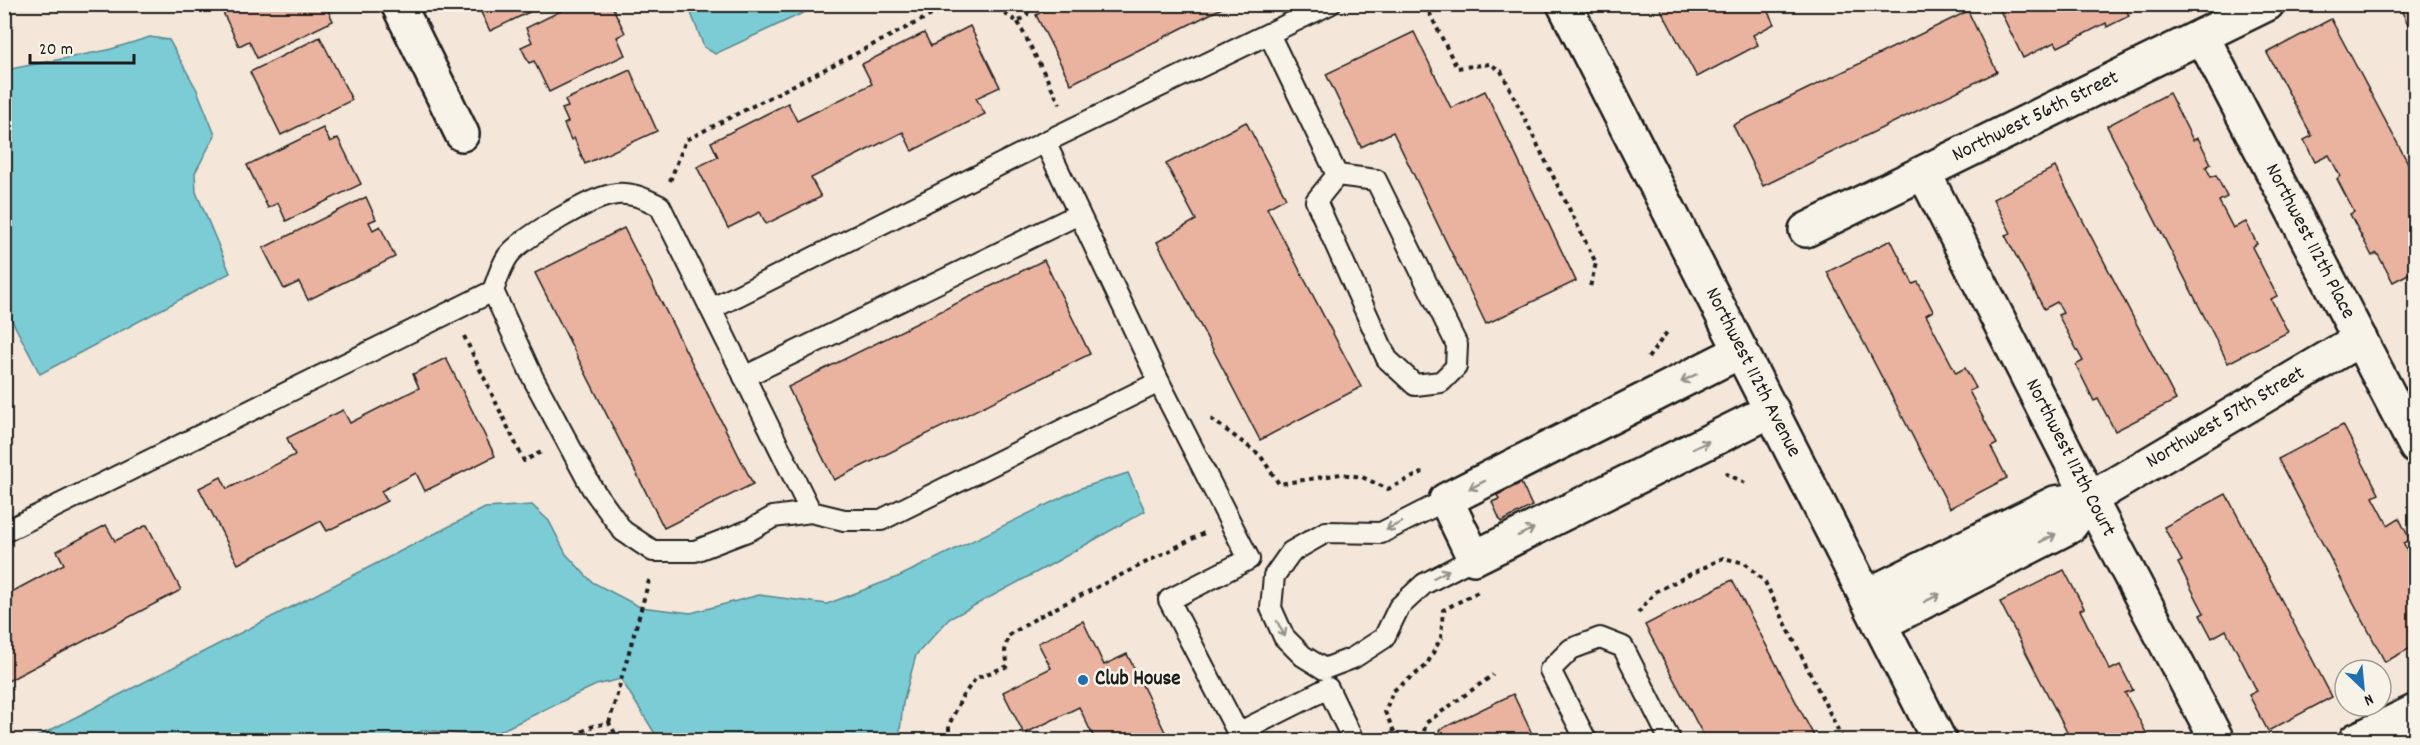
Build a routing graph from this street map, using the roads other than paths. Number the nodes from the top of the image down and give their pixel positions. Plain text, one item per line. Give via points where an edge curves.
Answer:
1 (398, 4) edge
2 (1330, 4) edge
3 (1564, 4) edge
4 (2267, 4) edge
5 (1269, 34) junction
6 (2202, 36) junction
7 (462, 134) dead end
8 (1045, 142) junction
9 (1924, 172) junction
10 (1337, 174) junction
11 (1079, 214) junction
12 (1806, 230) dead end
13 (493, 291) junction
14 (711, 309) junction
15 (2360, 339) junction
16 (1741, 351) junction
17 (744, 377) junction
18 (1159, 382) junction
19 (1772, 410) junction
20 (2415, 447) edge
21 (2090, 499) junction
22 (1446, 500) junction
23 (811, 512) junction
24 (4, 532) edge
25 (1474, 558) junction
26 (1249, 559) junction
27 (1274, 576) junction
28 (1873, 610) junction
29 (1326, 678) junction
30 (2415, 711) edge
31 (1353, 741) edge
32 (1586, 741) edge
33 (1670, 741) edge
34 (1940, 741) edge
35 (2217, 741) edge
36 (2356, 741) edge

1 - 7 street
2 - 5 lane
3 - 16 street, Northwest 112th Avenue
4 - 6 street, Northwest 56th Street
5 - 8 lane
5 - 10 lane
6 - 9 street, Northwest 56th Street
6 - 15 street, Northwest 112th Place
8 - 11 lane
8 - 14 lane
9 - 12 street, Northwest 56th Street
9 - 21 street, Northwest 112th Court
10 - 10 lane via 1376,180 1457,345 1456,367 1441,382 1415,386 1387,359 1316,201
11 - 17 lane
11 - 18 lane
13 - 14 lane via 508,256 538,232 611,195 639,195 660,206
13 - 23 lane via 533,378 592,488 624,531 653,551 695,551 773,517
13 - 24 lane
14 - 17 lane
15 - 20 street, Northwest 112th Place
15 - 21 street, Northwest 57th Street
16 - 19 street, Northwest 112th Avenue
16 -> 22 street
17 - 23 lane
18 - 23 lane via 881,520 844,520
18 - 26 lane
25 -> 19 street
19 - 28 street, Northwest 112th Avenue
21 - 28 street via 2070,526 1989,552
21 - 35 street, Northwest 112th Court
22 - 25 street
22 -> 27 lane via 1382,532 1326,532 1291,552
29 -> 25 lane via 1384,638 1399,607 1424,584
26 - 27 lane
26 - 29 lane via 1169,600 1238,733
27 -> 29 lane via 1271,608 1284,637
28 - 34 street, Northwest 112th Avenue
29 - 31 lane
30 - 36 street
32 - 33 lane via 1550,670 1571,649 1600,638 1623,647

